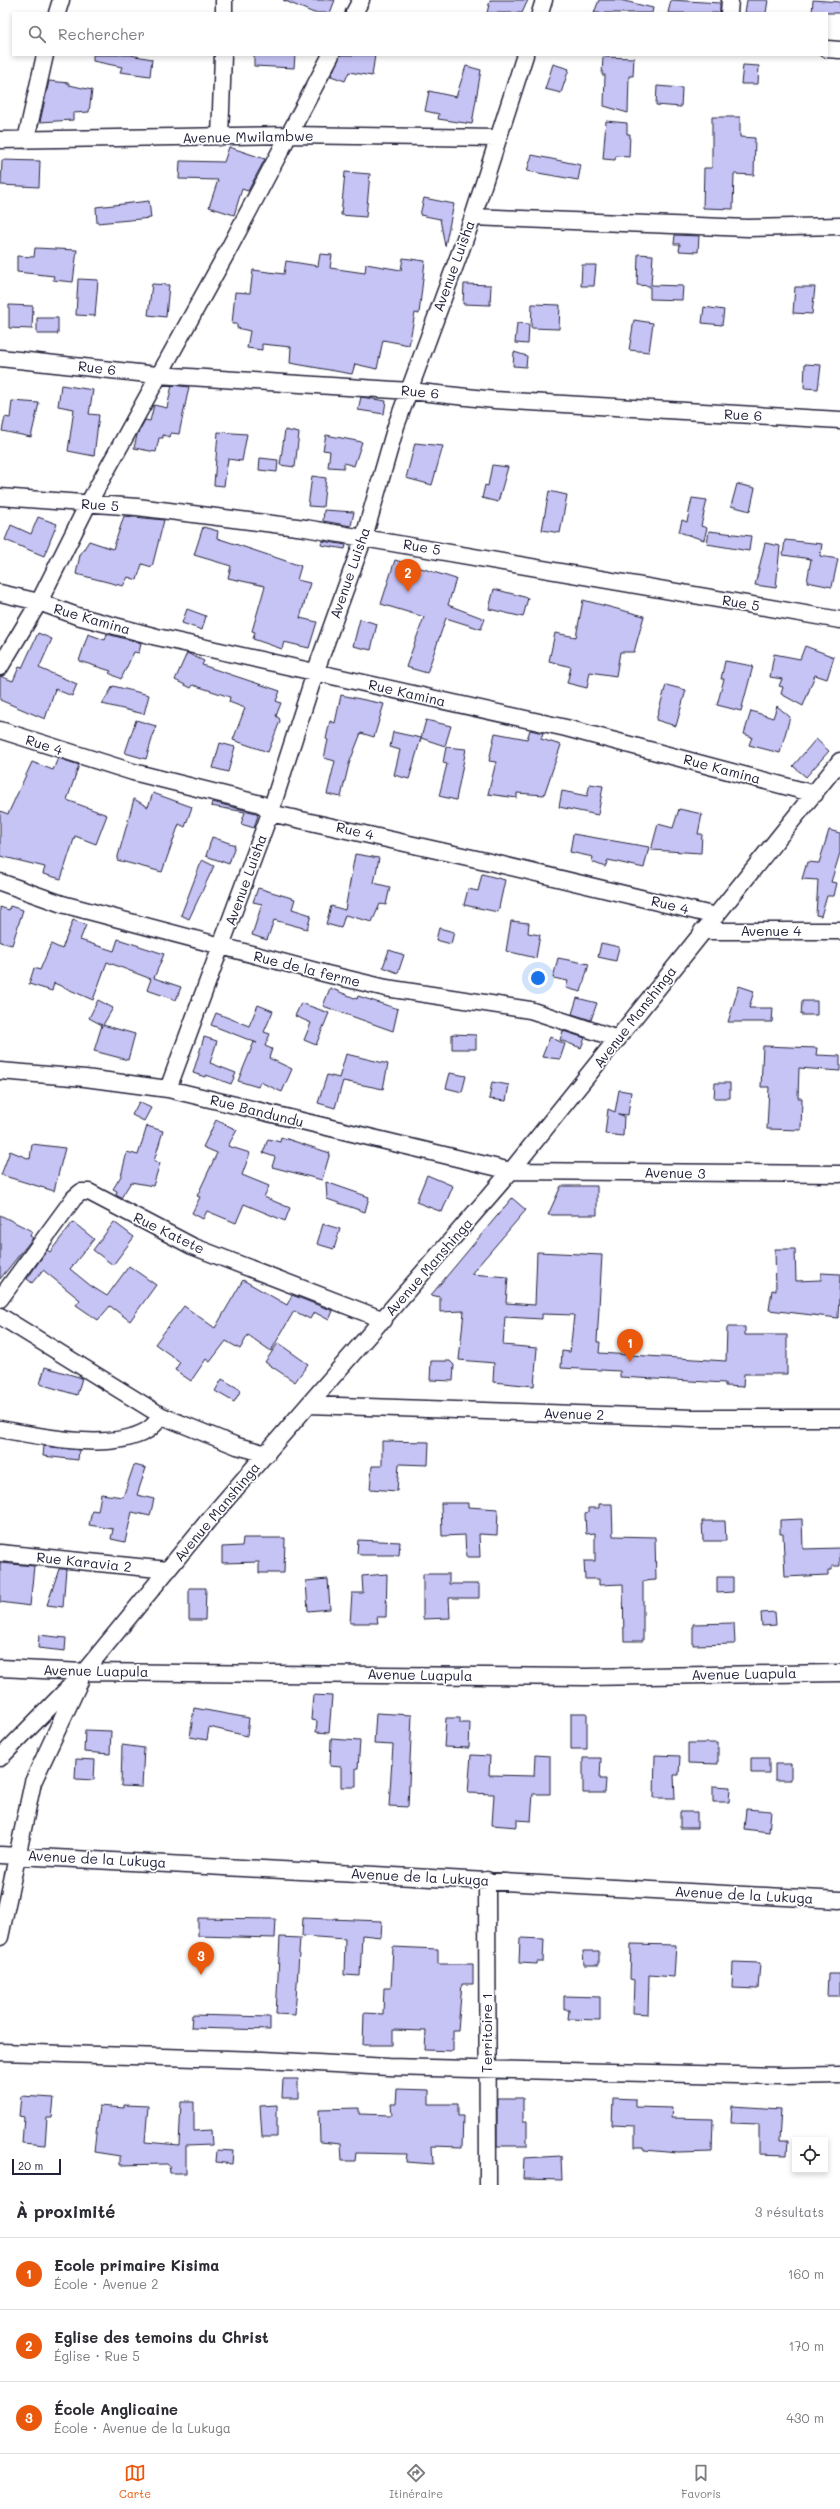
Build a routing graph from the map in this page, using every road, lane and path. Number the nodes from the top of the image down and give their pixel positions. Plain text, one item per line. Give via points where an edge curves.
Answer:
1 (61, 0) edge
2 (224, 0) edge
3 (361, 0) edge
4 (544, 0) edge
5 (730, 0) edge
6 (57, 12) edge
7 (224, 12) edge
8 (355, 12) edge
9 (540, 12) edge
10 (729, 12) edge
11 (828, 49) edge
12 (840, 50) edge
13 (45, 56) edge
14 (223, 56) edge
15 (330, 56) edge
16 (525, 56) edge
17 (287, 135) junction
18 (220, 137) junction
19 (497, 138) junction
20 (0, 140) edge
21 (26, 140) junction
22 (473, 217) junction
23 (840, 226) edge
24 (0, 358) edge
25 (158, 375) junction
26 (410, 391) junction
27 (840, 420) edge
28 (0, 497) edge
29 (88, 504) junction
30 (364, 537) junction
31 (0, 592) edge
32 (39, 602) junction
33 (840, 620) edge
34 (0, 667) edge
35 (315, 673) junction
36 (0, 730) edge
37 (840, 760) edge
38 (815, 794) junction
39 (270, 812) junction
40 (0, 882) edge
41 (716, 916) junction
42 (702, 931) junction
43 (840, 931) edge
44 (222, 947) junction
45 (618, 1039) junction
46 (0, 1071) edge
47 (168, 1088) junction
48 (511, 1171) junction
49 (840, 1174) edge
50 (0, 1298) edge
51 (0, 1316) edge
52 (384, 1320) junction
53 (309, 1405) junction
54 (162, 1416) junction
55 (840, 1418) edge
56 (0, 1428) edge
57 (267, 1454) junction
58 (0, 1553) edge
59 (168, 1570) junction
60 (0, 1668) edge
61 (84, 1672) junction
62 (840, 1673) edge
63 (0, 1758) edge
64 (0, 1855) edge
65 (18, 1855) junction
66 (487, 1880) junction
67 (840, 1900) edge
68 (0, 1937) edge
69 (0, 2052) edge
70 (486, 2069) junction
71 (840, 2075) edge
72 (488, 2185) edge

1 - 6 street
2 - 7 street
3 - 8 street
4 - 9 street
5 - 10 street
11 - 12 street
13 - 21 street
14 - 18 street
15 - 17 street
16 - 19 street, Avenue Luisha
17 - 18 street, Avenue Mwilambwe
17 - 19 street, Avenue Mwilambwe
17 - 25 street via 225,256
18 - 21 street, Avenue Mwilambwe
19 - 22 street, Avenue Luisha
20 - 21 street, Avenue Mwilambwe
22 - 23 street via 748,228
22 - 26 street, Avenue Luisha
24 - 25 street, Rue 6
25 - 26 street, Rue 6
25 - 29 street
26 - 27 street, Rue 6 via 495,400
26 - 30 street, Avenue Luisha via 396,426
28 - 29 street, Rue 5
29 - 30 street, Rue 5 via 144,508
29 - 32 street
30 - 33 street, Rue 5
30 - 35 street, Avenue Luisha
31 - 32 street, Rue Kamina
32 - 34 street
32 - 35 street, Rue Kamina via 84,618
35 - 38 street, Rue Kamina via 566,728
35 - 39 street, Avenue Luisha
36 - 39 street, Rue 4 via 133,772 261,804
37 - 38 street, Avenue Manshinga
38 - 41 street, Avenue Manshinga
39 - 41 street, Rue 4
39 - 44 street, Avenue Luisha
40 - 44 street, Rue de la ferme via 62,904
41 - 42 street, Avenue Manshinga
42 - 43 street, Avenue 4
42 - 45 street, Avenue Manshinga
44 - 45 street, Rue de la ferme via 386,988 530,1010
44 - 47 street, Avenue Luisha
45 - 48 street, Avenue Manshinga
46 - 47 street, Rue Bandundu
47 - 48 street, Rue Bandundu
48 - 49 street, Avenue 3
48 - 52 street, Avenue Manshinga
50 - 52 street, Rue Katete via 74,1198 81,1192 89,1192 192,1246
51 - 54 street
52 - 53 street, Avenue Manshinga
53 - 55 street, Avenue 2 via 693,1418
53 - 57 street, Avenue Manshinga
54 - 56 street via 146,1431 120,1439 83,1440
54 - 57 street via 237,1446
57 - 59 street, Avenue Manshinga
58 - 59 street, Rue Karavia 2
59 - 61 street, Avenue Manshinga
60 - 61 street, Avenue Luapula
61 - 62 street, Avenue Luapula via 586,1677
61 - 63 street, Avenue Manshinga
61 - 65 street via 33,1782
64 - 65 street, Avenue de la Lukuga
65 - 66 street, Avenue de la Lukuga
65 - 68 street
66 - 67 street, Avenue de la Lukuga
66 - 70 street, Territoire 1
69 - 70 street
70 - 71 street via 774,2076
70 - 72 street, Territoire 1

